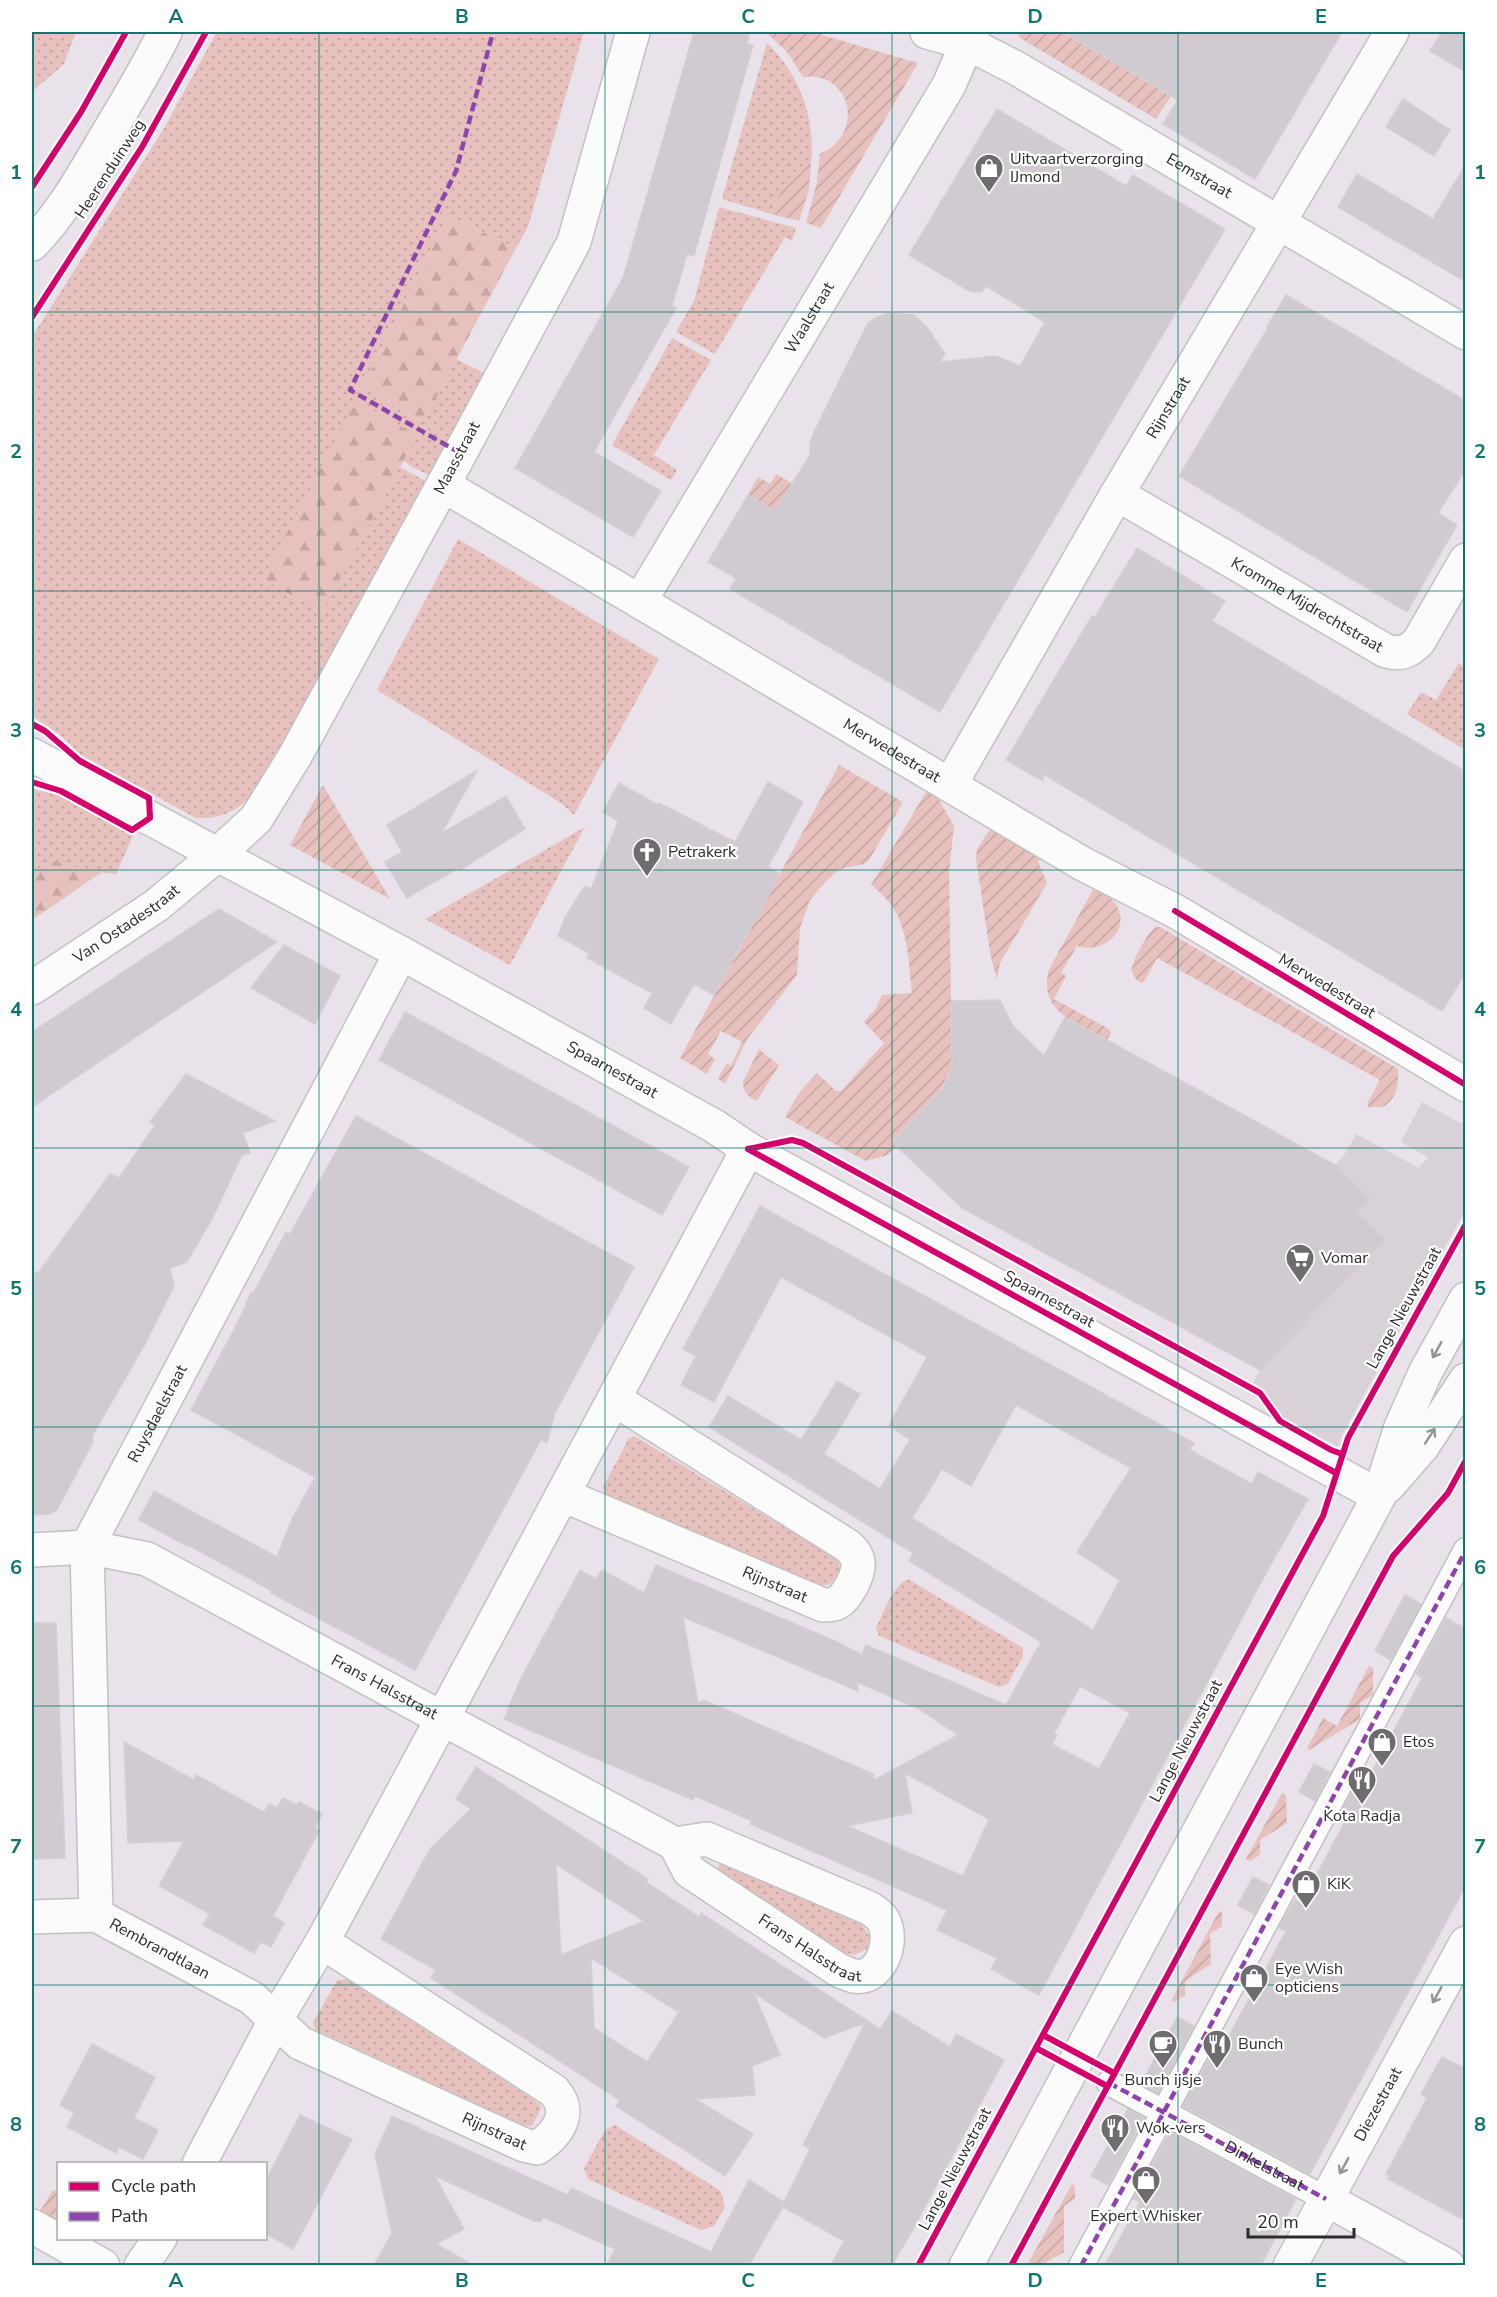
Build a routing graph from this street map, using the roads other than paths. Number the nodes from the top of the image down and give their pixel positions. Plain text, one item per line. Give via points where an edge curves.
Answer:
1 (165, 32) edge
2 (633, 32) edge
3 (927, 32) edge
4 (1392, 32) edge
5 (970, 37) edge
6 (1276, 223) junction
7 (35, 244) edge
8 (1466, 333) edge
9 (443, 485) junction
10 (1117, 494) junction
11 (1466, 560) edge
12 (640, 601) junction
13 (32, 755) edge
14 (950, 785) junction
15 (218, 854) junction
16 (401, 953) junction
17 (32, 988) edge
18 (1466, 1085) edge
19 (748, 1149) junction
20 (1466, 1299) edge
21 (1466, 1380) edge
22 (614, 1400) junction
23 (563, 1495) junction
24 (1379, 1496) junction
25 (87, 1547) junction
26 (32, 1550) edge
27 (1466, 1550) edge
28 (442, 1717) junction
29 (675, 1844) junction
30 (96, 1916) junction
31 (32, 1917) edge
32 (322, 1942) junction
33 (1466, 1943) edge
34 (276, 2019) junction
35 (1109, 2083) dead end
36 (1163, 2112) junction
37 (201, 2162) edge
38 (1326, 2199) junction
39 (32, 2226) edge
40 (57, 2240) edge
41 (57, 2240) edge
42 (159, 2240) edge
43 (103, 2265) edge
44 (141, 2265) edge
45 (966, 2265) edge
46 (1081, 2265) edge
47 (1290, 2265) edge
48 (1448, 2265) edge

1 - 7 street, Heerenduinweg via 95,155
2 - 9 street, Maasstraat via 573,242
3 - 5 street, Eemstraat
4 - 6 street, Rijnstraat
5 - 6 street, Eemstraat
5 - 12 street, Waalstraat via 949,85
6 - 8 street, Eemstraat
6 - 10 street, Rijnstraat
9 - 12 street, Merwedestraat
9 - 15 street, Maasstraat via 295,756 256,819
10 - 11 street, Kromme Mijdrechtstraat via 1395,654 1419,641
10 - 14 street, Rijnstraat
12 - 14 street, Merwedestraat
13 - 15 street, Spaarnestraat
14 - 18 street, Merwedestraat via 1083,864 1175,912
15 - 16 street, Spaarnestraat
15 - 17 street, Van Ostadestraat via 157,905
16 - 19 street, Spaarnestraat via 714,1126
16 - 25 street, Ruysdaelstraat
19 - 22 street
19 - 24 street, Spaarnestraat
20 -> 24 street via 1425,1373 1401,1427
24 -> 21 street via 1422,1447
22 - 23 street
22 - 23 street, Rijnstraat via 848,1546 855,1554 857,1573 838,1603 823,1605
23 - 28 street
24 - 45 street
25 - 26 street, Frans Halsstraat
25 - 28 street, Frans Halsstraat via 147,1559
25 - 30 street, Ruysdaelstraat
27 - 36 street
28 - 29 street, Frans Halsstraat
28 - 32 street
29 - 29 street, Frans Halsstraat via 689,1871 840,1971 864,1975 874,1970 885,1954 888,1932 883,1918 869,1908 707,1839
30 - 31 street, Rembrandtlaan
30 - 34 street, Rembrandtlaan via 252,1998
32 - 34 street
32 - 34 street, Rijnstraat via 554,2091 564,2112 558,2128 537,2148 524,2145 300,2043
33 -> 38 street, Diezestraat
34 - 37 street
35 - 36 street, Dinkelstraat
36 - 38 street, Dinkelstraat
36 - 46 street
38 - 47 street, Diezestraat
38 - 48 street, Dinkelstraat
39 - 40 street
41 - 43 street
42 - 44 street

